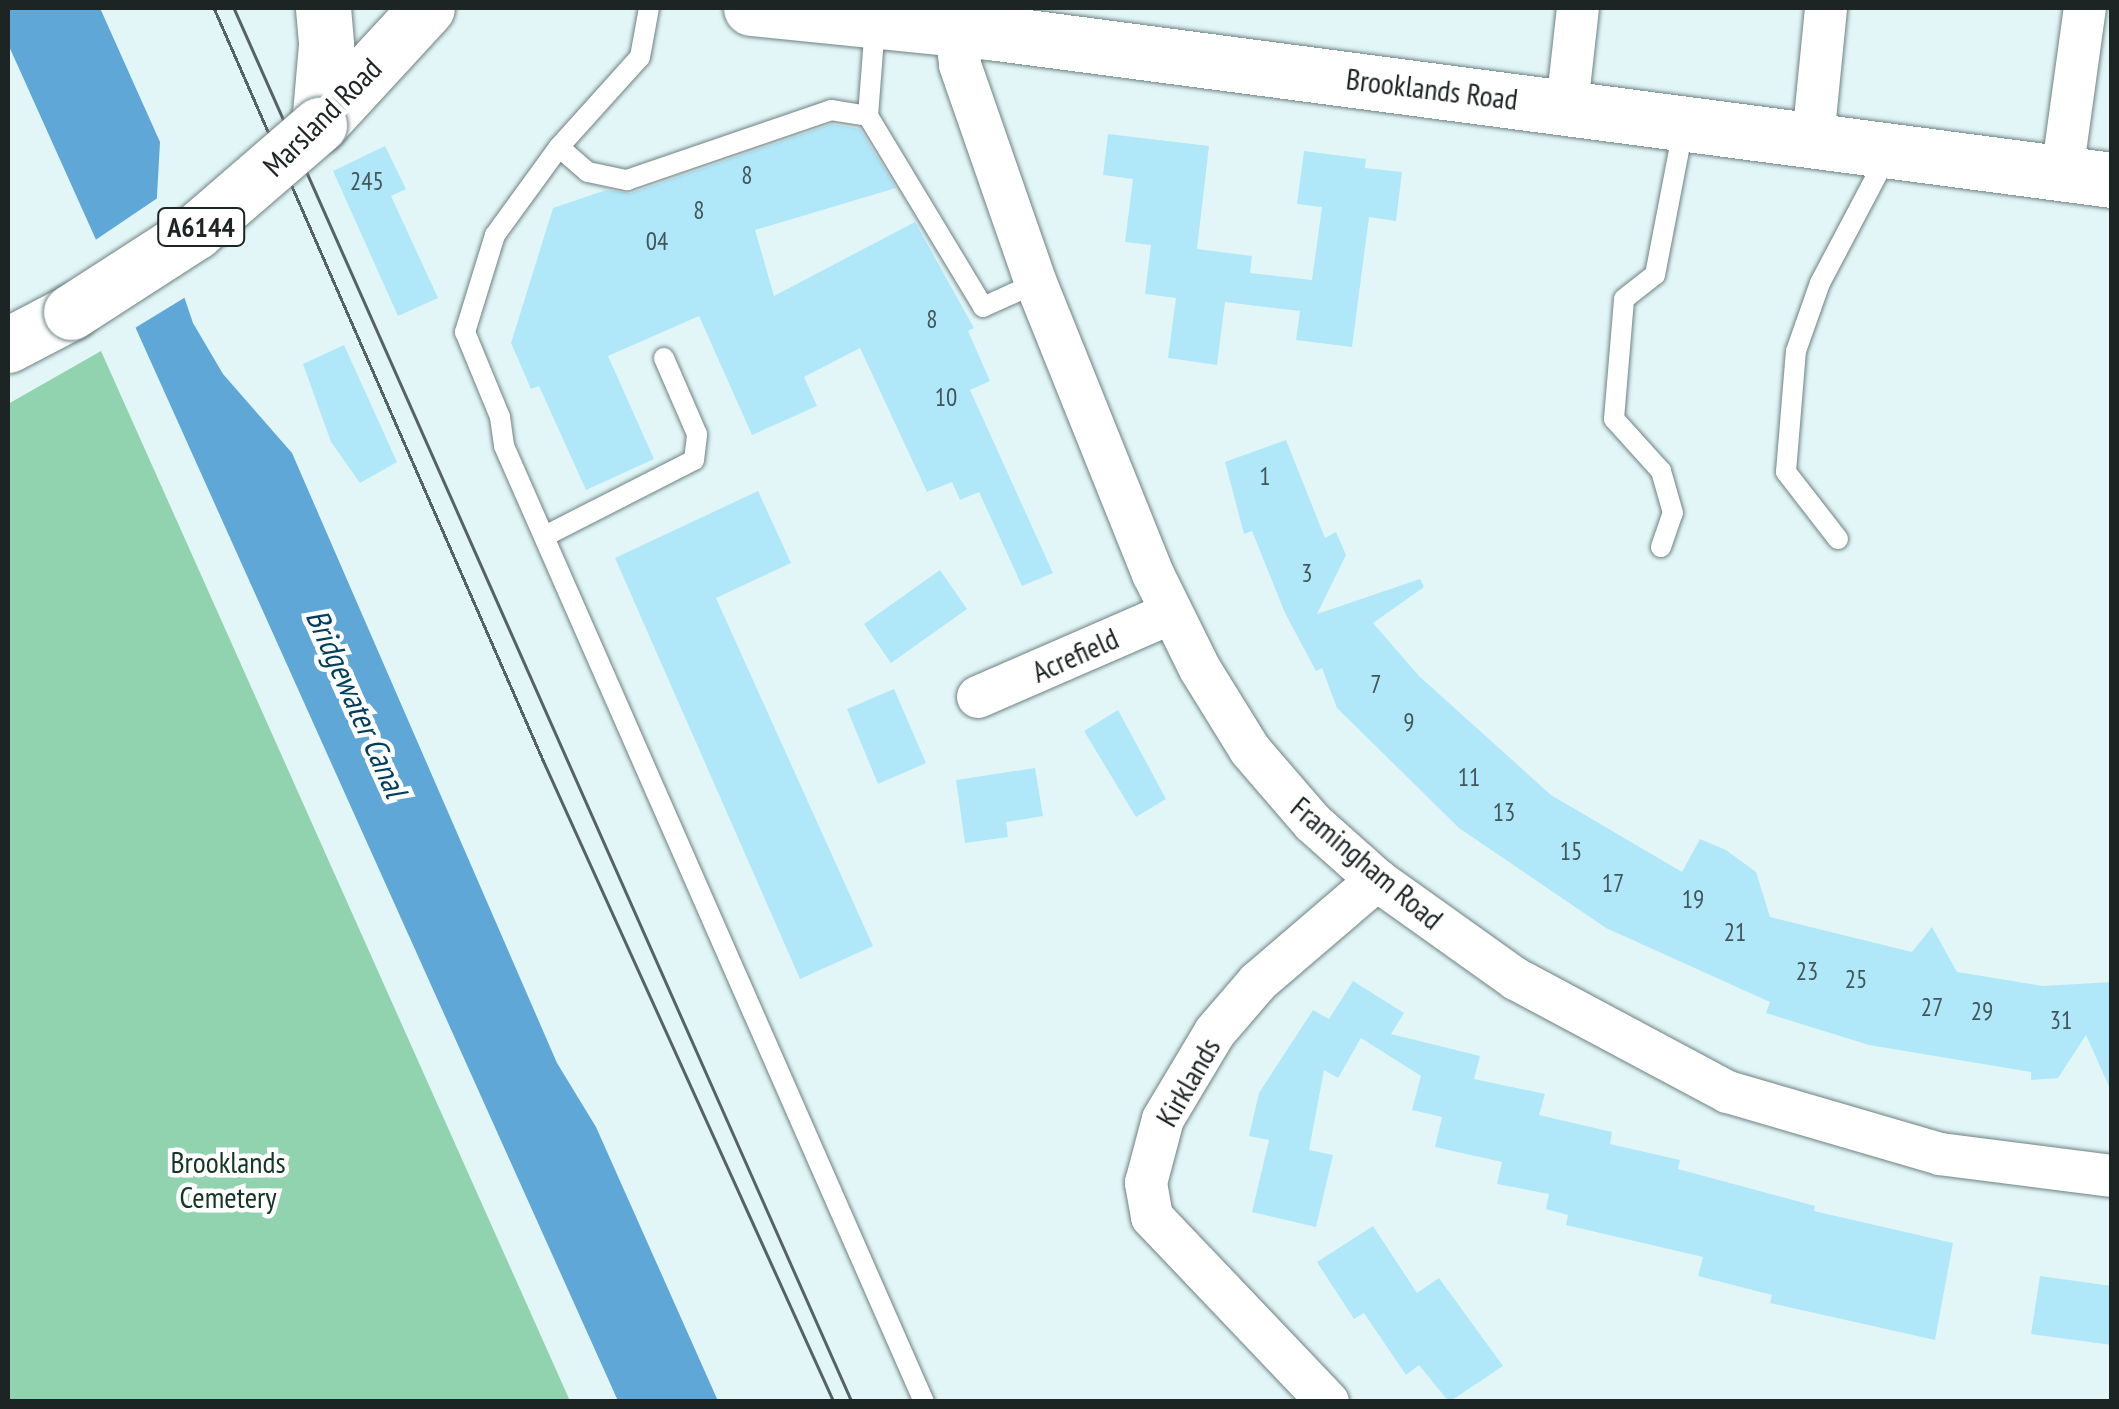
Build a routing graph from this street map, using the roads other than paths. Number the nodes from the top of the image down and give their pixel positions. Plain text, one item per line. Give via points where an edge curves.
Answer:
1 (426, 8) edge
2 (648, 8) edge
3 (751, 8) edge
4 (1578, 8) edge
5 (1826, 8) edge
6 (2085, 8) edge
7 (985, 24) edge
8 (875, 25) junction
9 (324, 26) edge
10 (1567, 106) junction
11 (868, 116) junction
12 (1685, 122) junction
13 (319, 125) junction
14 (1813, 139) junction
15 (559, 146) junction
16 (1890, 150) junction
17 (2087, 176) edge
18 (1036, 283) junction
19 (8, 346) edge
20 (664, 358) dead end
21 (545, 536) junction
22 (1838, 539) dead end
23 (1661, 547) dead end
24 (1171, 613) junction
25 (978, 697) dead end
26 (1378, 880) junction
27 (2112, 1176) edge
28 (924, 1402) edge
29 (1328, 1402) edge

1 - 13 street, Marsland Road / A6144
2 - 15 lane via 640,58
3 - 8 street, Brooklands Road
4 - 10 street
5 - 14 street
6 - 17 street
7 - 8 street, Brooklands Road
7 - 10 street, Brooklands Road
7 - 18 street, Framingham Road via 960,65
8 - 11 lane
9 - 13 street
10 - 12 street, Brooklands Road
11 - 15 lane via 831,110 627,180 588,172
11 - 18 lane via 983,307
12 - 14 street, Brooklands Road
12 - 23 lane via 1654,274 1624,299 1614,419 1661,471 1673,513
13 - 19 street, Marsland Road / A6144, bridge via 196,232
14 - 16 street, Brooklands Road
15 - 21 lane via 495,236 465,332
16 - 17 street, Brooklands Road
16 - 22 lane via 1820,283 1796,351 1786,472 1802,501
18 - 24 street, Framingham Road
20 - 21 lane via 697,434 694,460
21 - 28 lane
24 - 25 street, Acrefield
24 - 26 street, Framingham Road via 1269,776
26 - 27 street, Framingham Road via 1580,1018 1728,1092 1940,1154
26 - 29 street, Kirklands via 1258,982 1215,1032 1163,1119 1146,1183 1152,1217

